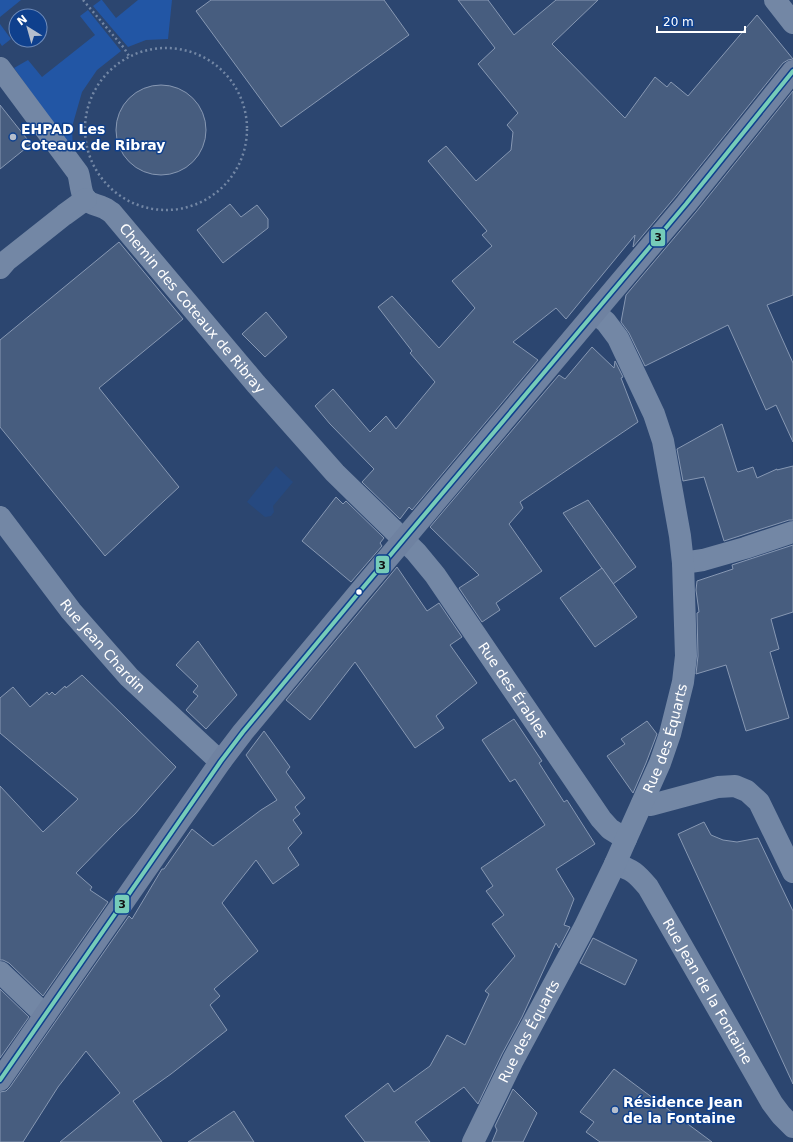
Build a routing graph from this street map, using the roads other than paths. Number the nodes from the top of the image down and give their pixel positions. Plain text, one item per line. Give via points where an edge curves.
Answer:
1 (775, 0) edge
2 (793, 23) edge
3 (0, 68) edge
4 (793, 71) edge
5 (86, 199) junction
6 (0, 268) edge
7 (595, 313) junction
8 (0, 517) edge
9 (793, 532) edge
10 (403, 540) junction
11 (683, 563) junction
12 (221, 761) junction
13 (642, 804) junction
14 (626, 838) junction
15 (615, 864) junction
16 (793, 872) edge
17 (0, 972) edge
18 (45, 1015) junction
19 (0, 1080) edge
20 (793, 1127) edge
21 (473, 1142) edge

1 - 2 street
3 - 5 street via 78,173
4 - 7 street
5 - 6 street
5 - 10 street, Chemin des Coteaux de Ribray via 92,205 112,213 256,384 335,473
7 - 10 street
7 - 11 street, Rue des Équarts via 606,322 618,338 654,414 669,475
8 - 12 street, Rue Jean Chardin via 71,611 130,677
9 - 11 street via 703,560
10 - 12 street
10 - 14 street, Rue des Érables via 435,575 601,819 610,829
11 - 13 street, Rue des Équarts via 686,656 683,682 670,734
12 - 18 street
13 - 14 street, Rue des Équarts
13 - 16 street via 650,805 718,787 736,786 747,791 759,802
14 - 15 street, Rue des Équarts
15 - 20 street, Rue Jean de la Fontaine via 636,873 648,887 772,1102
15 - 21 street, Rue des Équarts
17 - 18 street
18 - 19 street

